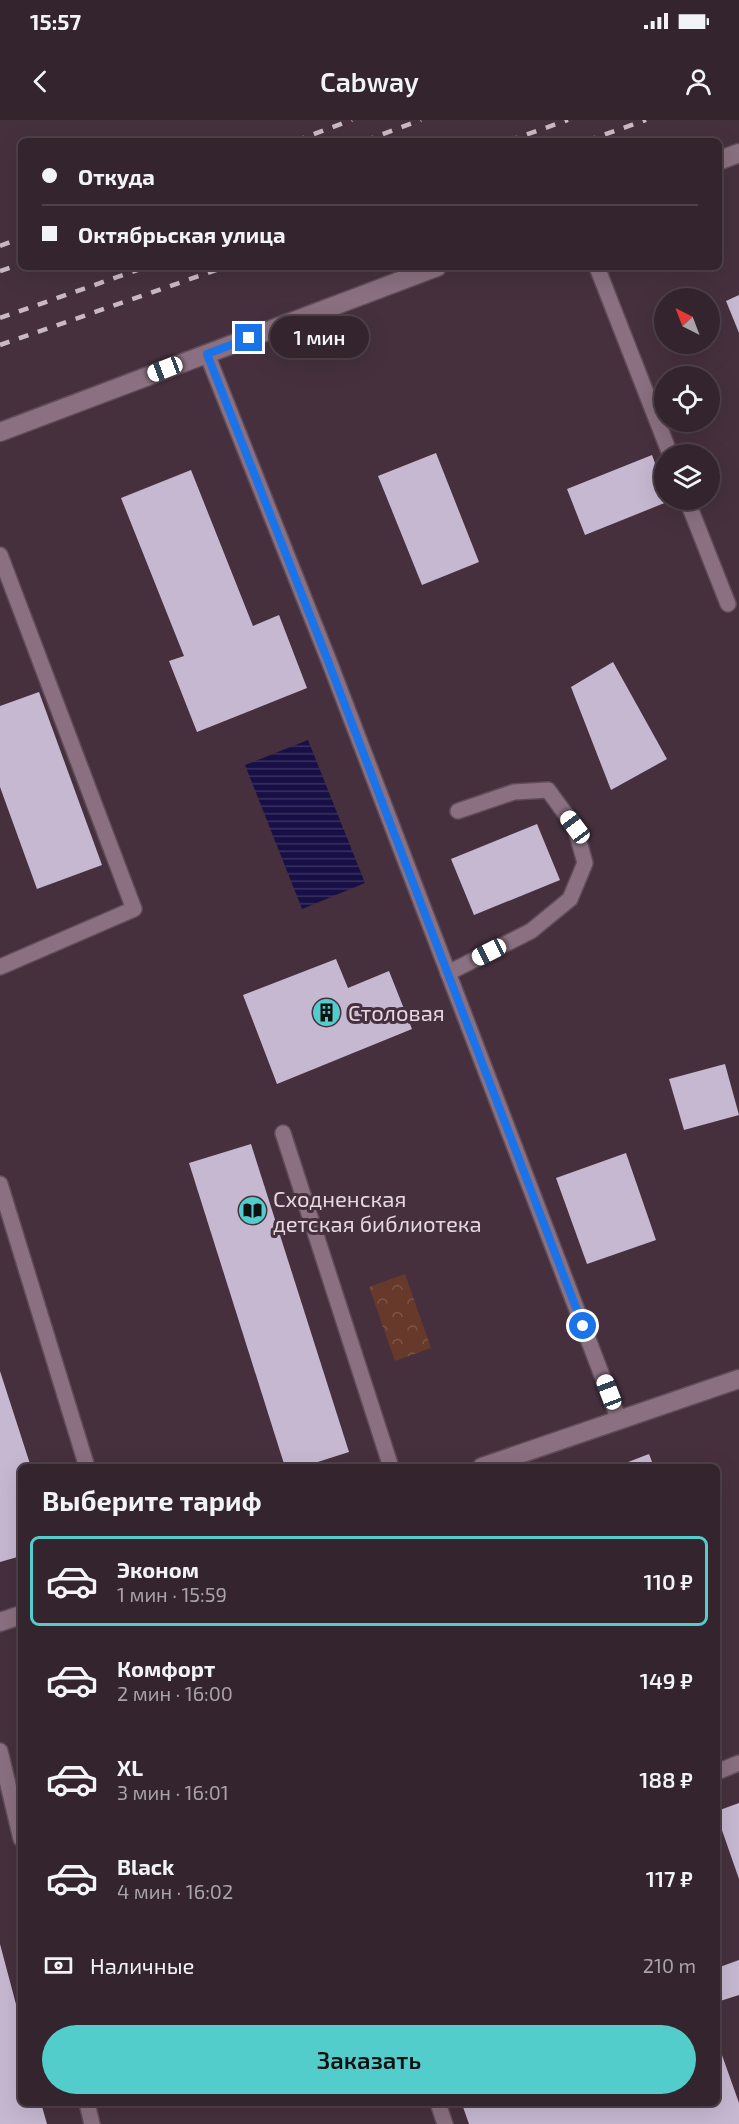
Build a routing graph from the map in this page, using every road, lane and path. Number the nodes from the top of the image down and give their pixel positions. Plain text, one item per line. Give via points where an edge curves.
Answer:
1 (739, 153) edge
2 (722, 159) edge
3 (430, 270) edge
4 (598, 270) edge
5 (207, 354) junction
6 (0, 432) edge
7 (666, 444) edge
8 (691, 510) edge
9 (0, 555) edge
10 (728, 604) dead end
11 (458, 811) dead end
12 (0, 967) edge
13 (448, 973) junction
14 (283, 1133) dead end
15 (0, 1184) edge
16 (739, 1379) edge
17 (619, 1420) junction
18 (86, 1464) edge
19 (390, 1464) edge
20 (491, 1464) edge
21 (18, 1616) edge
22 (0, 1622) edge
23 (0, 1751) edge
24 (739, 1763) edge
25 (720, 1771) edge
26 (3, 1777) edge
27 (18, 1829) edge
28 (88, 2106) edge
29 (439, 2106) edge
30 (92, 2124) edge
31 (445, 2124) edge

1 - 2 street
3 - 5 street
4 - 7 lane
5 - 6 street
5 - 13 lane
8 - 10 lane
9 - 12 lane via 134,909
11 - 13 lane via 513,792 548,790 575,827 585,863 570,899 531,931
13 - 17 lane
14 - 19 lane
15 - 18 lane
16 - 17 street
17 - 20 street
21 - 22 street
23 - 26 lane
24 - 25 lane
26 - 27 lane
28 - 30 lane
29 - 31 lane

